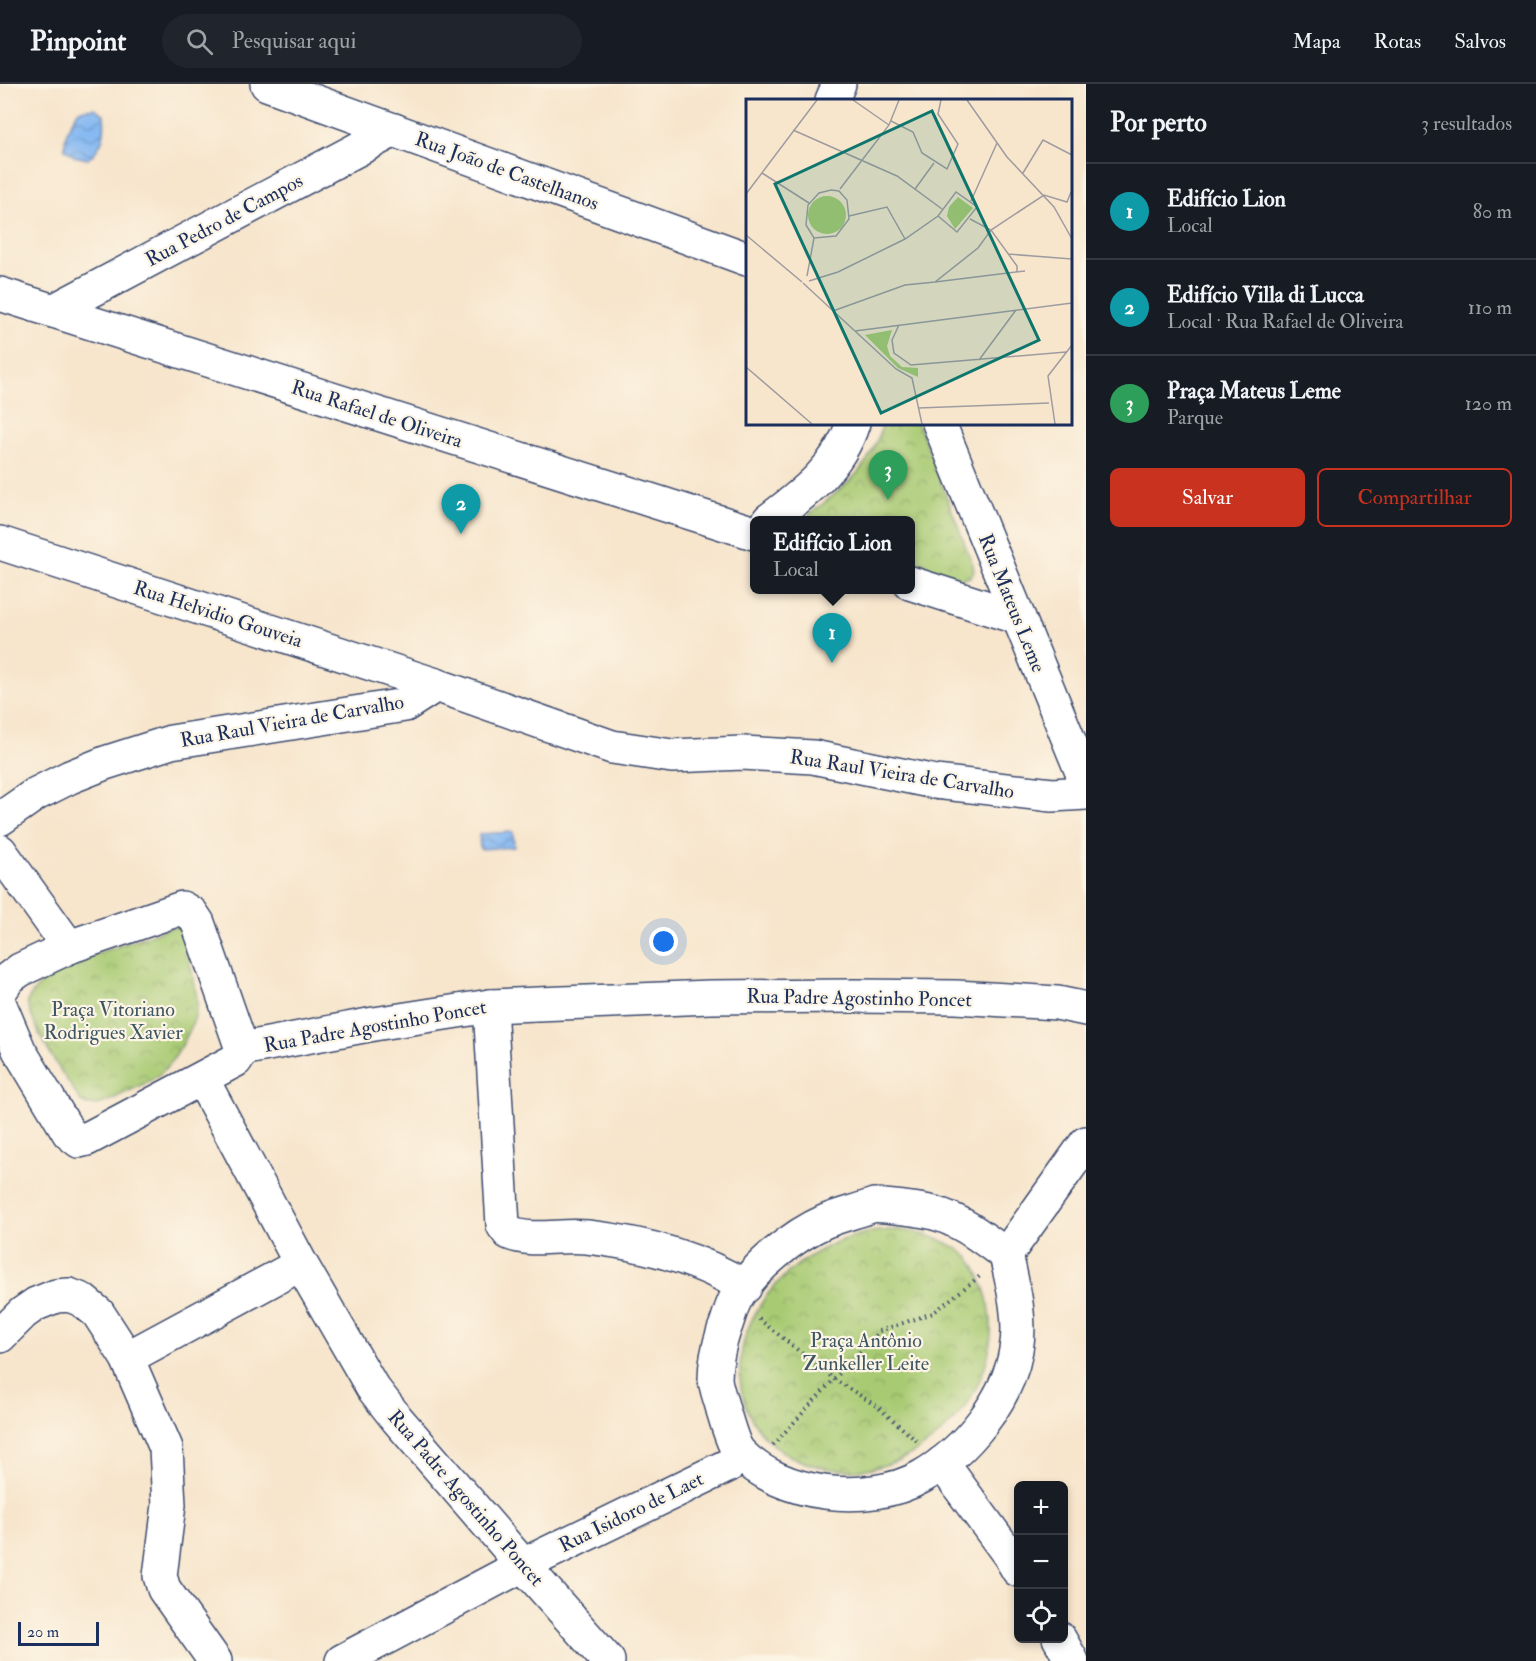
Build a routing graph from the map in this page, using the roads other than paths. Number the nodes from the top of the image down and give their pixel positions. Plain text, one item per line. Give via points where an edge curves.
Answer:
1 (267, 84) edge
2 (839, 84) edge
3 (832, 99) edge
4 (394, 130) junction
5 (746, 259) edge
6 (0, 294) edge
7 (53, 311) junction
8 (852, 424) edge
9 (939, 424) edge
10 (775, 516) edge
11 (750, 528) edge
12 (0, 543) edge
13 (915, 586) edge
14 (1018, 618) junction
15 (436, 685) junction
16 (1086, 783) edge
17 (1086, 793) edge
18 (0, 819) edge
19 (0, 851) edge
20 (69, 947) junction
21 (0, 991) edge
22 (0, 1005) edge
23 (490, 1006) junction
24 (1072, 1006) edge
25 (1086, 1019) edge
26 (242, 1049) junction
27 (10, 1058) edge
28 (202, 1079) junction
29 (1086, 1143) edge
30 (1006, 1255) junction
31 (301, 1264) junction
32 (740, 1293) junction
33 (0, 1336) edge
34 (127, 1358) junction
35 (739, 1462) junction
36 (942, 1463) junction
37 (1014, 1563) edge
38 (523, 1565) junction
39 (1062, 1643) edge
40 (215, 1661) edge
41 (342, 1661) edge
42 (609, 1661) edge
43 (1072, 1661) edge

1 - 4 street, Rua João de Castelhanos
2 - 3 street
4 - 5 street, Rua João de Castelhanos
4 - 7 street, Rua Pedro de Campos
6 - 7 street, Rua Rafael de Oliveira
7 - 11 street, Rua Rafael de Oliveira
8 - 10 street via 831,467
9 - 14 street, Rua Mateus Leme
12 - 15 street, Rua Helvidio Gouveia
13 - 14 street
14 - 16 street, Rua Mateus Leme
15 - 17 street, Rua Raul Vieira de Carvalho via 612,747 672,756 743,753 813,757 935,782 1052,795
15 - 18 street, Rua Raul Vieira de Carvalho via 405,705 171,742 70,777
19 - 20 street
20 - 21 street via 20,970
20 - 26 street via 178,909 189,911 198,923
22 - 27 street
23 - 24 street, Rua Padre Agostinho Poncet via 844,996 956,997
23 - 26 street, Rua Padre Agostinho Poncet
23 - 32 street via 503,1225 509,1233 525,1237 585,1236 636,1245 722,1273
24 - 25 street, Rua Padre Agostinho Poncet
26 - 28 street, Rua Padre Agostinho Poncet via 236,1060
27 - 28 street via 79,1141
28 - 31 street, Rua Padre Agostinho Poncet
29 - 30 street
30 - 32 street via 974,1232 935,1213 874,1205 825,1221 789,1242
30 - 36 street via 1017,1320 1016,1350 1001,1395 979,1428
31 - 34 street
31 - 38 street, Rua Padre Agostinho Poncet via 372,1387
32 - 35 street via 720,1342 715,1381
33 - 34 street via 36,1304 69,1295 91,1305
34 - 40 street via 166,1448 169,1505 160,1576 164,1590
35 - 36 street via 779,1481 813,1490 859,1494 904,1484
35 - 38 street, Rua Isidoro de Laet
36 - 37 street
38 - 41 street, Rua Isidoro de Laet
38 - 42 street, Rua Padre Agostinho Poncet
39 - 43 street

